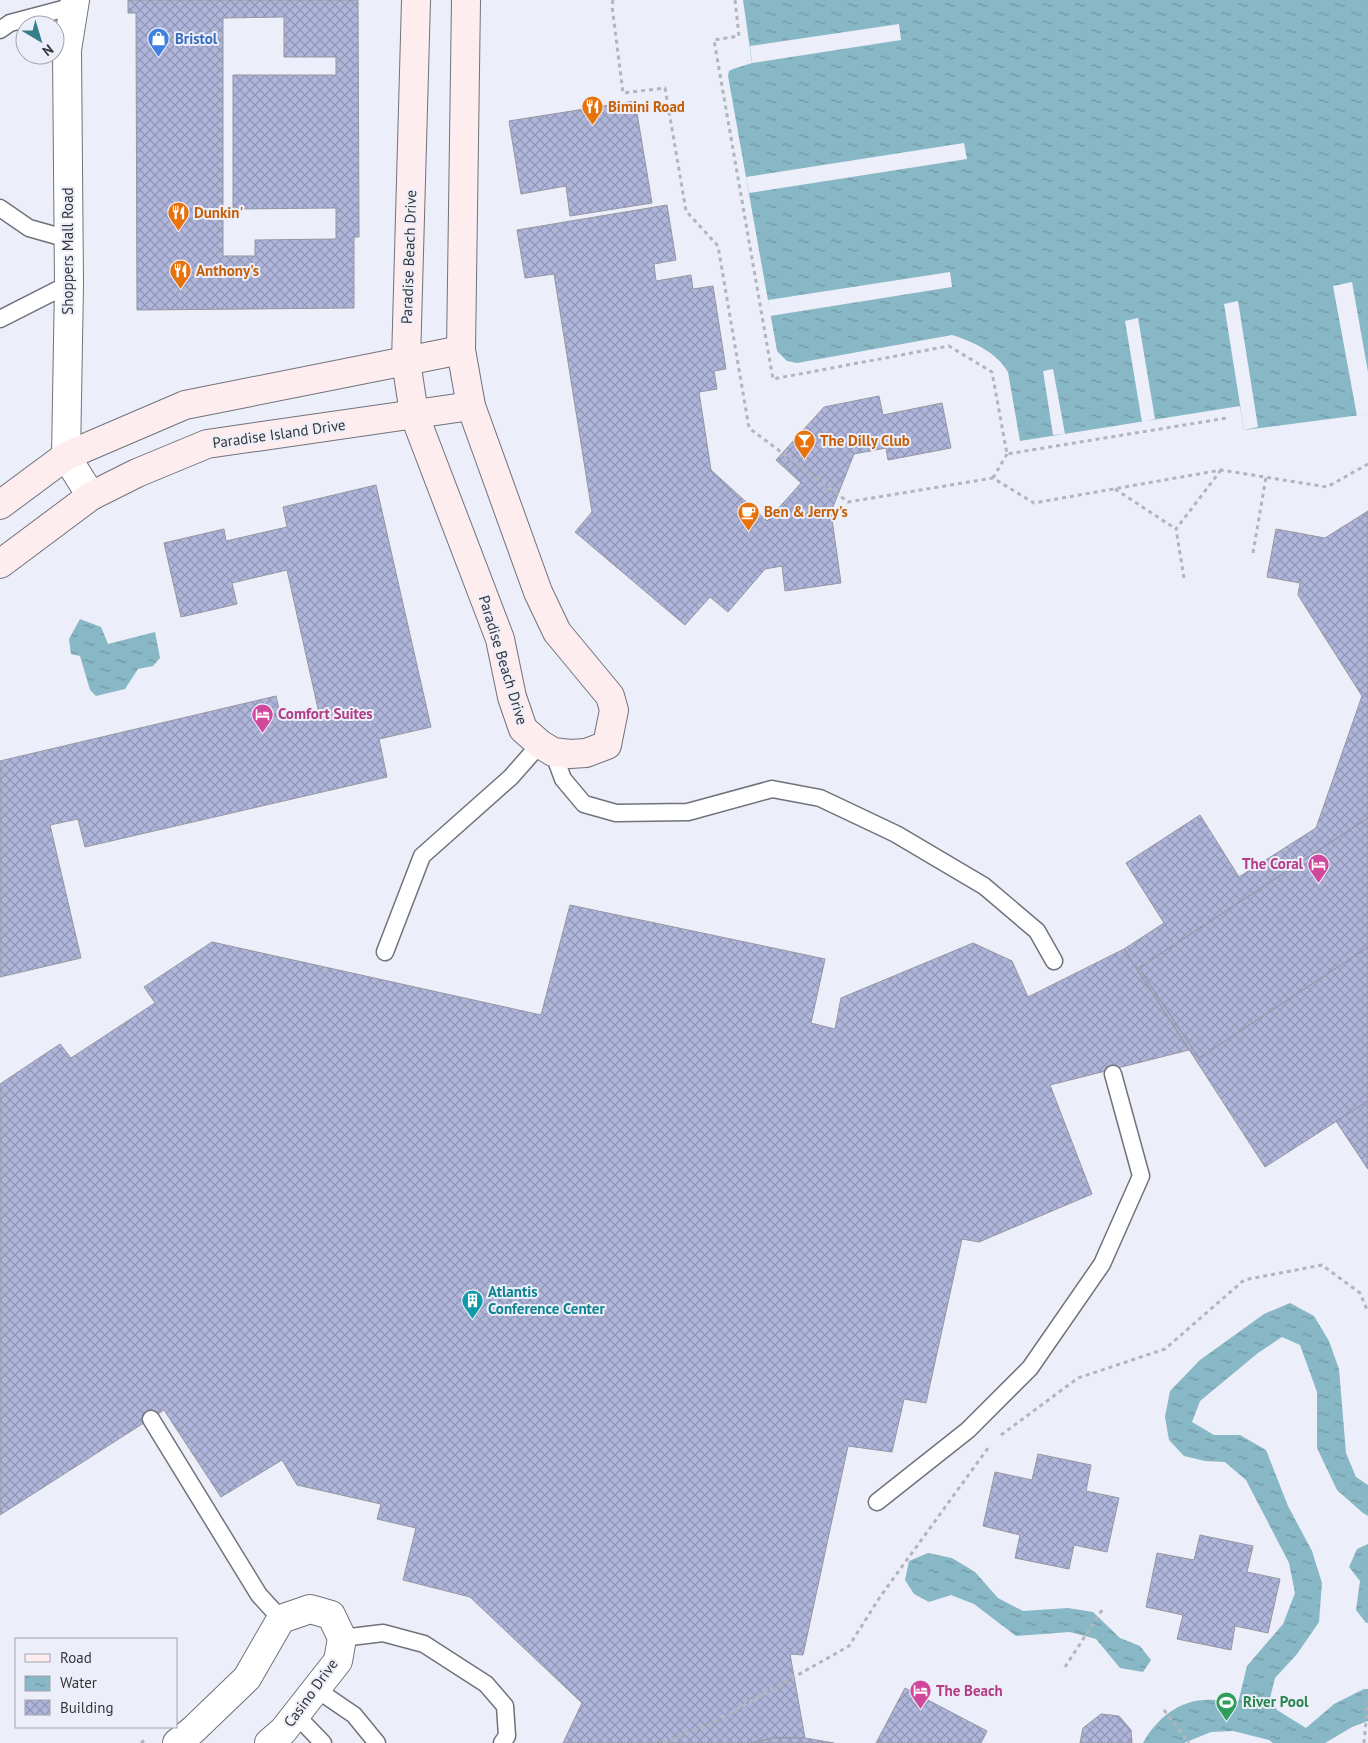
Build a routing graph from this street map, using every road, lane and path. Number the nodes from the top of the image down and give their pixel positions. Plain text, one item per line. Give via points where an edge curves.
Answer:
1 (416, 0) edge
2 (466, 0) edge
3 (613, 0) edge
4 (735, 0) edge
5 (74, 3) edge
6 (0, 30) edge
7 (0, 208) edge
8 (68, 239) junction
9 (69, 284) junction
10 (0, 319) edge
11 (461, 350) junction
12 (406, 361) junction
13 (471, 406) junction
14 (414, 414) junction
15 (1227, 418) dead end
16 (1007, 454) junction
17 (66, 456) junction
18 (1368, 464) edge
19 (1221, 470) junction
20 (1266, 477) junction
21 (992, 478) junction
22 (1114, 488) junction
23 (91, 496) junction
24 (0, 505) edge
25 (1176, 529) junction
26 (1253, 553) dead end
27 (0, 564) edge
28 (1184, 578) dead end
29 (546, 748) junction
30 (385, 952) dead end
31 (1054, 961) dead end
32 (1113, 1074) dead end
33 (1368, 1312) edge
34 (151, 1419) dead end
35 (877, 1502) dead end
36 (1102, 1610) dead end
37 (281, 1620) junction
38 (342, 1638) junction
39 (1065, 1667) dead end
40 (316, 1689) junction
41 (1368, 1701) edge
42 (1164, 1710) dead end
43 (296, 1714) junction
44 (176, 1743) edge
45 (269, 1743) edge
46 (323, 1743) edge
47 (377, 1743) edge
48 (502, 1743) edge
49 (663, 1743) edge
50 (1188, 1743) edge
51 (1364, 1743) edge

1 - 12 street, Paradise Beach Drive
2 - 11 street
3 - 21 path via 623,93 665,88 686,211 718,246 748,428 848,502
4 - 16 path via 739,36 714,40 773,379 949,346 992,372
5 - 6 lane via 10,23
5 - 8 street, Shoppers Mall Road via 67,50
7 - 8 lane via 29,228
8 - 9 street, Shoppers Mall Road
9 - 10 lane
9 - 17 street, Shoppers Mall Road
11 - 12 street
11 - 13 street
12 - 14 street, Paradise Beach Drive
12 - 17 street via 184,405
13 - 14 street, Paradise Island Drive
13 - 29 street via 538,592 557,632 610,696 614,710 607,745 586,753 570,754
14 - 23 street, Paradise Island Drive via 207,444
14 - 29 street, Paradise Beach Drive via 500,639 512,697 523,729
15 - 16 path
16 - 21 path
17 - 23 street
17 - 24 street
18 - 20 path via 1327,487
19 - 20 path
19 - 22 path
19 - 25 path
20 - 26 path
21 - 22 path via 1034,502
22 - 25 path
23 - 27 street, Paradise Island Drive
25 - 28 path
29 - 30 lane via 422,856
29 - 31 lane via 563,779 584,804 616,814 688,812 772,789 820,798 896,834 984,886 1036,931
32 - 35 lane via 1142,1176 1102,1264 1030,1368 968,1430
33 - 49 path via 1360,1293 1322,1265 1244,1280 1165,1349 1078,1378 994,1440 880,1597 849,1646 709,1725
34 - 37 lane via 259,1595
36 - 39 path
37 - 38 street via 310,1609 331,1615
37 - 44 street via 247,1678
38 - 40 street, Casino Drive via 338,1661
38 - 48 lane via 383,1633 424,1644 486,1684 505,1706 507,1736
40 - 43 street, Casino Drive
40 - 47 lane via 354,1715
41 - 51 path
42 - 50 path
43 - 45 street, Casino Drive
43 - 46 lane

